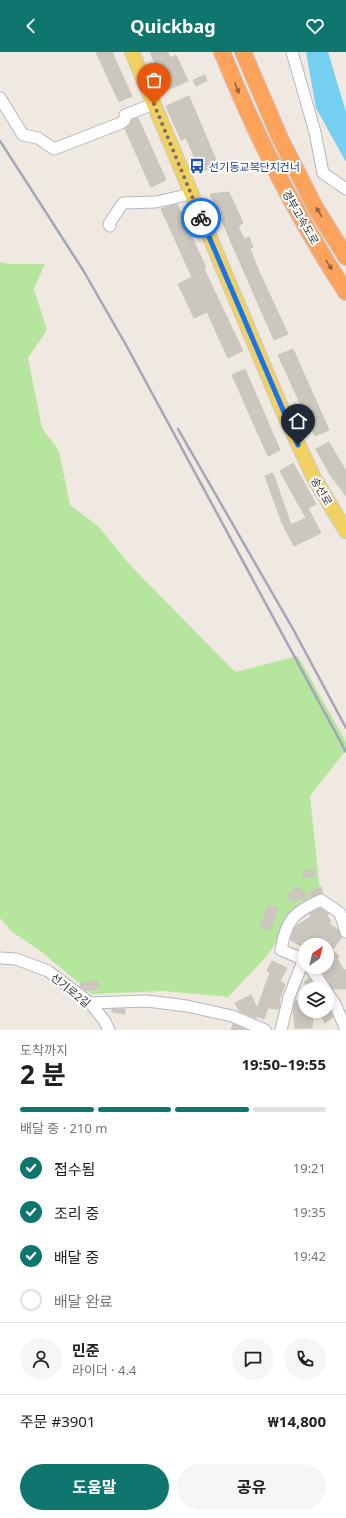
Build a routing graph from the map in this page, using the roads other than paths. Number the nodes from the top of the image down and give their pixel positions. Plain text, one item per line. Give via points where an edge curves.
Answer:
1 (132, 52) edge
2 (222, 52) edge
3 (243, 52) edge
4 (292, 52) edge
5 (0, 98) edge
6 (154, 104) junction
7 (346, 189) edge
8 (191, 194) junction
9 (110, 226) dead end
10 (346, 257) edge
11 (346, 292) edge
12 (346, 531) edge
13 (346, 932) edge
14 (298, 957) edge
15 (0, 958) edge
16 (299, 974) edge
17 (334, 1002) edge
18 (90, 1003) junction
19 (108, 1030) edge
20 (265, 1030) edge
21 (281, 1030) edge
22 (346, 1030) edge

1 - 6 main road, 송선로
2 -> 11 highway, 경부고속도로 via 242,103 292,204
10 -> 3 highway, 경부고속도로 via 315,207 280,138
4 - 7 street via 315,132 323,173
5 - 6 street via 23,135 38,138 54,149 121,123 126,115
6 - 8 main road, 송선로
8 - 9 street via 156,202 123,203
8 - 12 main road, 송선로 via 284,414 314,478
13 - 14 street via 340,913 322,900 301,909 284,930 281,950
15 - 18 street, 선기로2길 via 16,959 48,971
16 - 21 street
17 - 22 street
18 - 19 street, 선기로2길 via 104,1020
18 - 20 street via 148,1001 187,1006 232,1016

